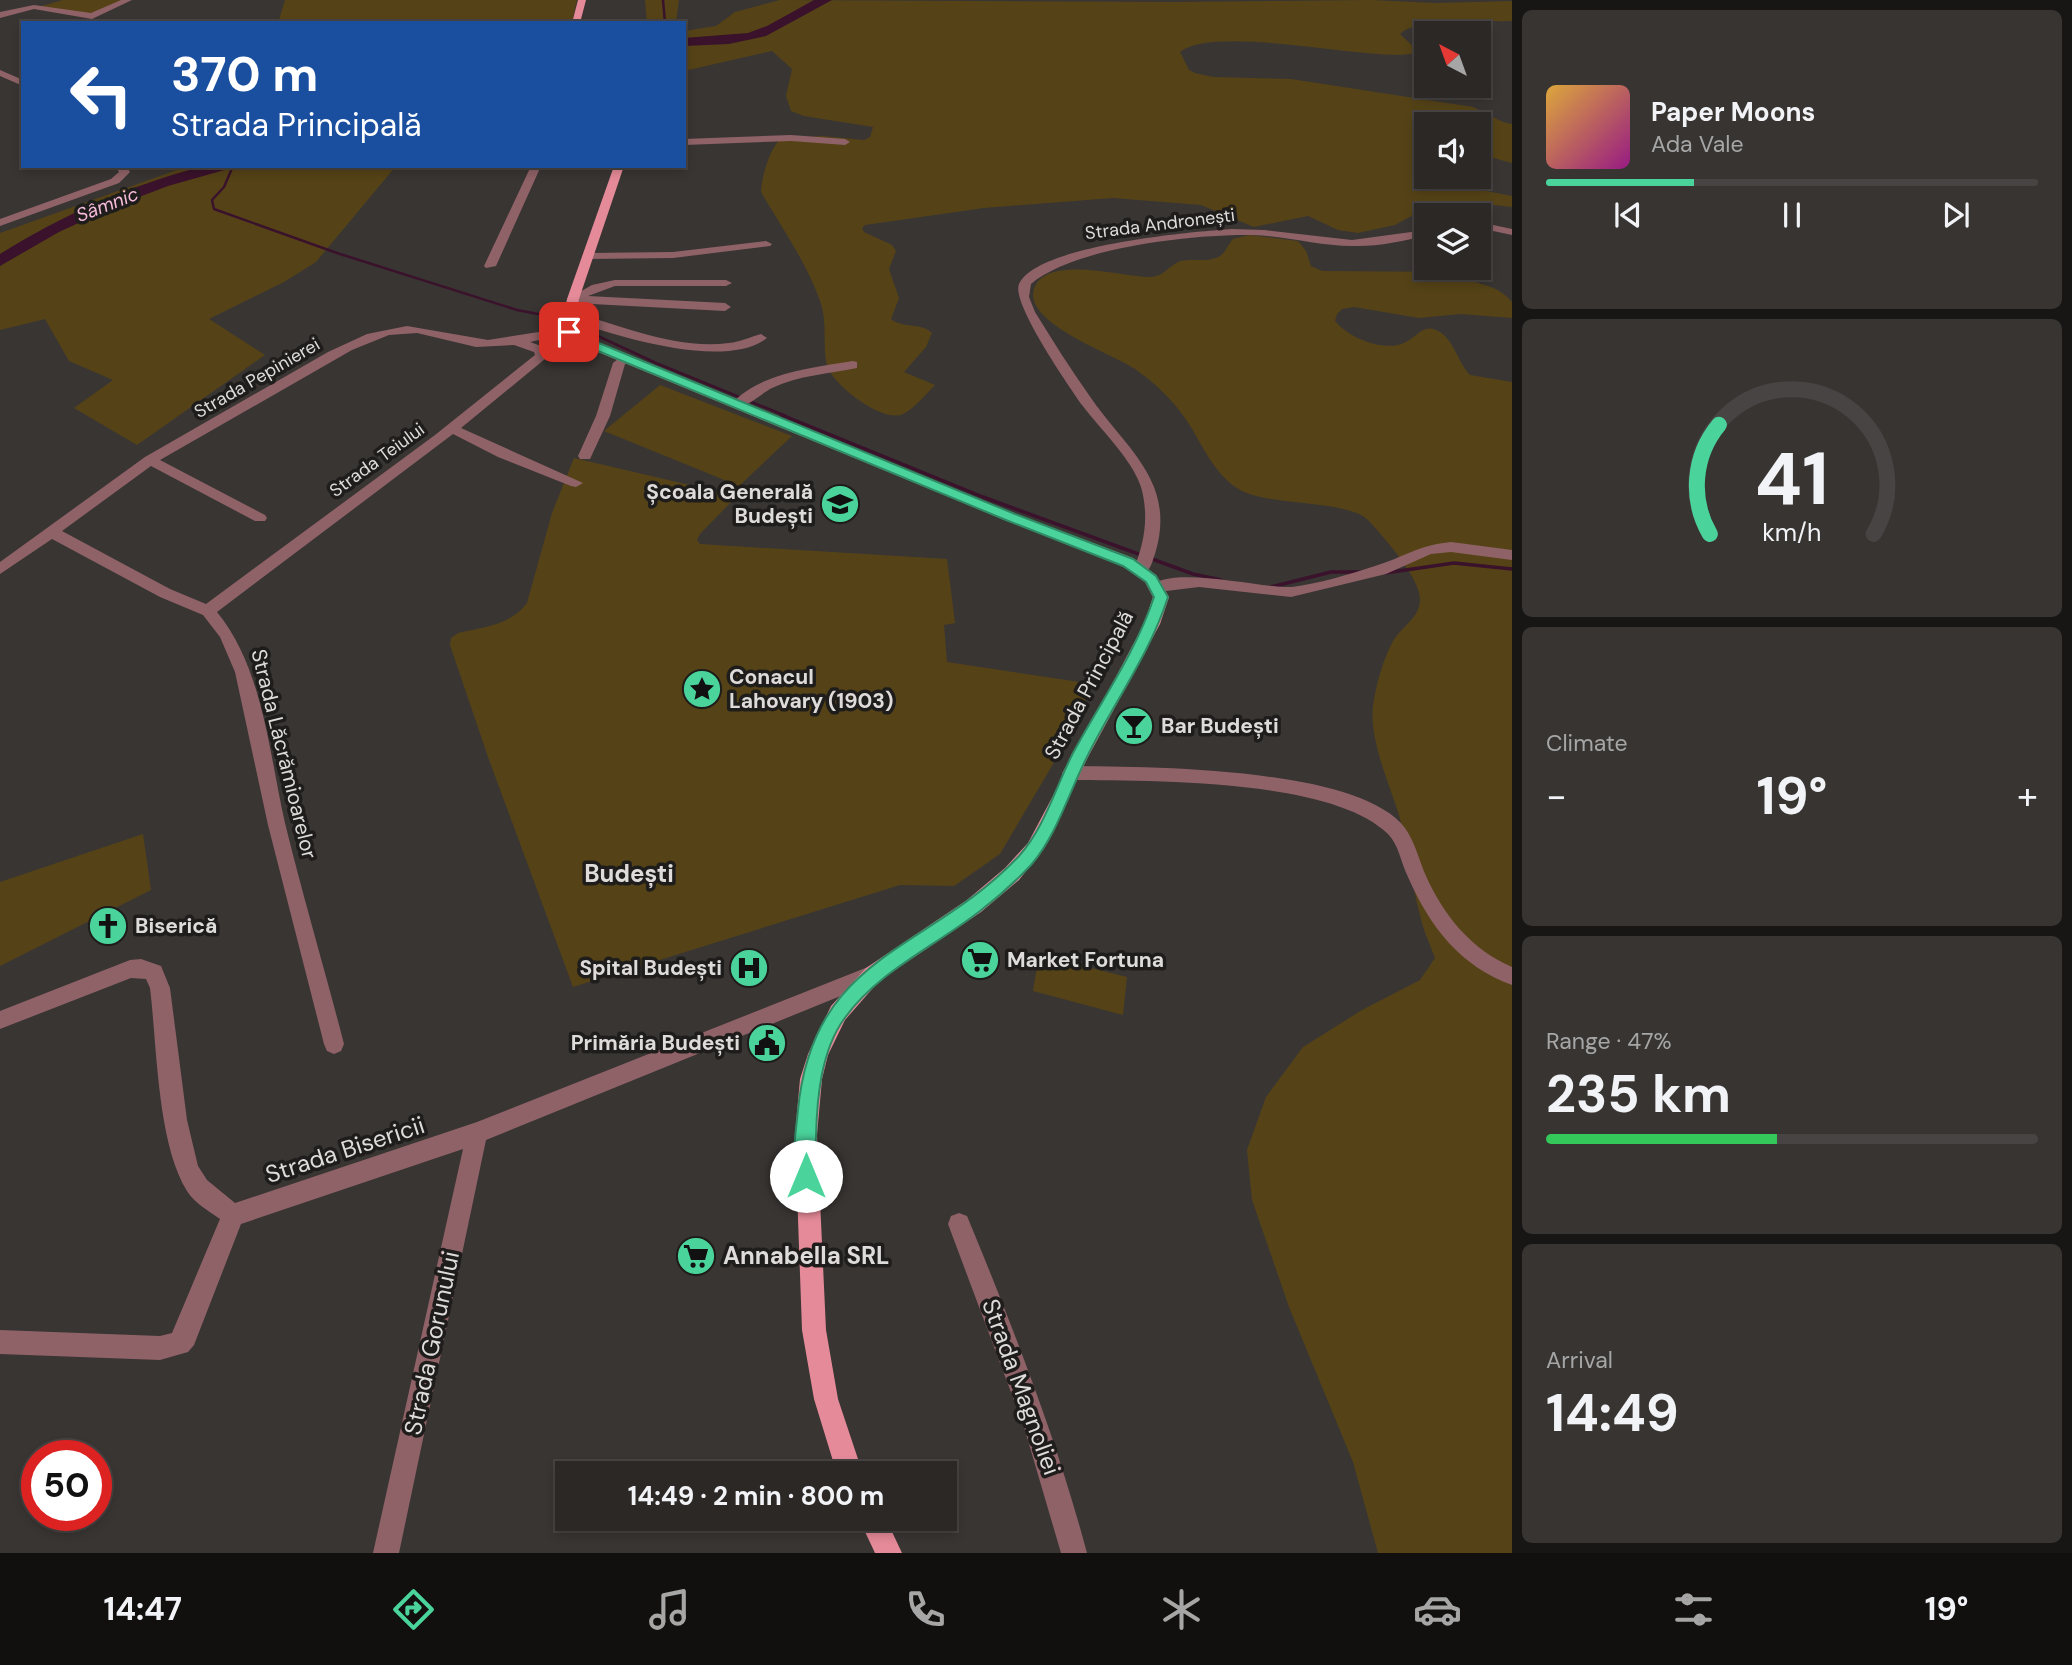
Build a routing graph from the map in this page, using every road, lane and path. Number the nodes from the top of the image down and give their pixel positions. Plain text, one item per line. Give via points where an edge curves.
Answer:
1 (128, 0) edge
2 (582, 0) edge
3 (0, 15) edge
4 (10, 20) dead end
5 (577, 21) edge
6 (0, 73) edge
7 (21, 82) edge
8 (804, 133) dead end
9 (686, 135) edge
10 (686, 142) edge
11 (845, 142) dead end
12 (535, 168) edge
13 (618, 168) edge
14 (122, 171) edge
15 (0, 223) edge
16 (1491, 228) edge
17 (1512, 232) edge
18 (1414, 235) edge
19 (766, 244) dead end
20 (588, 256) junction
21 (490, 266) dead end
22 (726, 283) dead end
23 (573, 299) junction
24 (725, 307) dead end
25 (567, 322) junction
26 (761, 338) dead end
27 (517, 341) junction
28 (622, 360) junction
29 (853, 365) dead end
30 (743, 401) junction
31 (452, 429) junction
32 (585, 456) dead end
33 (150, 460) junction
34 (576, 483) dead end
35 (260, 518) dead end
36 (53, 533) junction
37 (1512, 555) edge
38 (1145, 563) junction
39 (0, 569) edge
40 (1158, 587) junction
41 (208, 611) junction
42 (1071, 773) junction
43 (873, 974) junction
44 (1512, 976) edge
45 (0, 1020) edge
46 (334, 1044) dead end
47 (477, 1133) junction
48 (233, 1215) junction
49 (959, 1224) dead end
50 (0, 1342) edge
51 (846, 1461) edge
52 (878, 1531) edge
53 (386, 1553) edge
54 (889, 1553) edge
55 (1074, 1553) edge

1 - 3 street via 92,16 34,7
2 - 5 main road
3 - 4 street
6 - 7 street
8 - 9 street
10 - 11 street via 784,138
12 - 21 street
13 - 20 main road
14 - 15 street via 115,181
16 - 17 street
18 - 38 street, Strada Andronești via 1352,243 1250,232 1220,234 1085,253 1055,262 1028,279 1023,291 1029,312 1150,488 1153,522
19 - 20 street via 673,255
20 - 23 main road
22 - 23 street via 615,283
23 - 24 street
23 - 25 main road
25 - 26 street via 692,346 729,348
25 - 27 street, Strada Pepinierei
25 - 28 main road via 590,344
27 - 31 street, Strada Teiului via 540,350 541,356
27 - 33 street, Strada Pepinierei via 474,342 405,329 379,334 331,355
28 - 30 main road
28 - 32 street
29 - 30 street via 786,376
30 - 38 main road via 1010,517 1128,562
31 - 34 street
31 - 41 street, Strada Teiului
33 - 35 street
33 - 36 street, Strada Pepinierei
36 - 39 street, Strada Pepinierei
36 - 41 street, Strada Lăcrămioarelor
37 - 40 street via 1451,547 1429,549 1381,569 1291,592 1199,583
38 - 40 main road
40 - 42 main road, Strada Principală via 1161,597 1152,624
41 - 46 street, Strada Lăcrămioarelor via 238,656
42 - 43 main road, Strada Principală via 1043,834 1012,874 974,906
42 - 44 street via 1270,785 1334,795 1359,804 1392,825 1400,836 1429,902 1462,948
43 - 47 street, Strada Bisericii
43 - 51 main road, Strada Principală via 850,996 827,1030 811,1079 806,1135 814,1330 826,1398
45 - 48 street via 130,969 154,972 190,1175
47 - 48 street, Strada Bisericii
47 - 53 street, Strada Gorunului
48 - 50 street via 179,1343 130,1349
49 - 55 street, Strada Magnoliei via 1017,1366 1048,1455
52 - 54 main road

